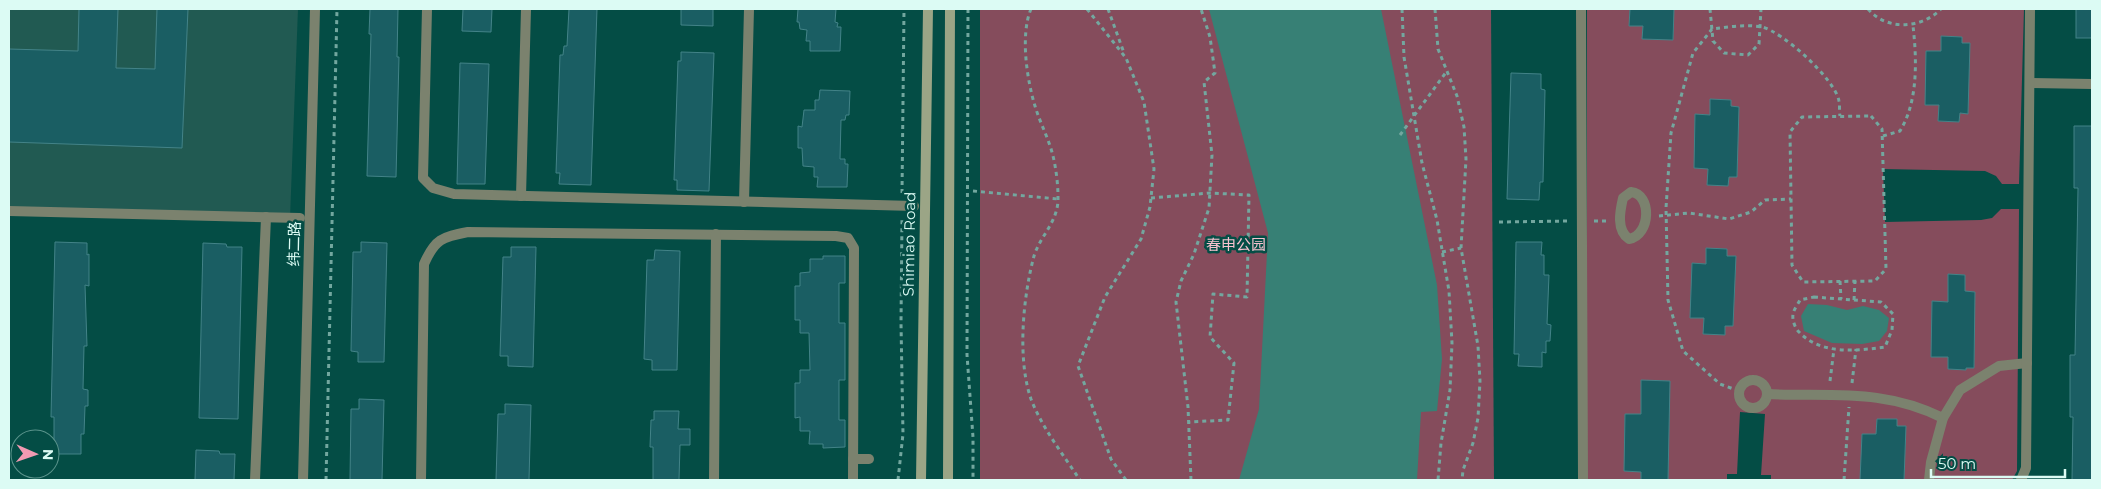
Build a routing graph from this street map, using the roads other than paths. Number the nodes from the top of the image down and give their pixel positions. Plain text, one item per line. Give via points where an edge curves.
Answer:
1 (315, 9) edge
2 (426, 9) edge
3 (526, 9) edge
4 (749, 9) edge
5 (928, 9) edge
6 (950, 9) edge
7 (1581, 9) edge
8 (2030, 9) edge
9 (2030, 83) junction
10 (2092, 84) edge
11 (521, 196) junction
12 (744, 202) junction
13 (914, 206) dead end
14 (9, 211) edge
15 (266, 217) junction
16 (300, 218) dead end
17 (1620, 221) joint
18 (716, 234) junction
19 (2027, 363) junction
20 (1767, 394) junction
21 (1944, 418) junction
22 (853, 459) junction
23 (869, 459) dead end
24 (255, 480) edge
25 (303, 480) edge
26 (421, 480) edge
27 (714, 480) edge
28 (853, 480) edge
29 (921, 480) edge
30 (948, 480) edge
31 (1583, 480) edge
32 (1928, 480) edge
33 (2021, 480) edge

1 - 25 street, 纬二路
2 - 11 street via 424,178 433,188 454,194
3 - 11 street
4 - 12 street
5 - 29 street, Shimiao Road
6 - 30 street
7 - 31 street
8 - 9 street
9 - 10 street
9 - 19 street
11 - 12 street
12 - 13 street
14 - 15 street
15 - 16 street
15 - 24 street
17 - 17 street via 1629,239 1643,231 1645,204 1636,193 1631,192 1622,198
18 - 22 street via 848,238 854,248
18 - 26 street via 468,232 446,237 431,248 424,264
18 - 27 street
19 - 21 street via 1999,366 1960,390
19 - 33 street via 2026,468
20 - 20 street via 1760,406 1752,408 1743,404 1739,391 1752,379 1761,382
20 - 21 street via 1877,396 1924,408
21 - 32 street
22 - 23 street
22 - 28 street

